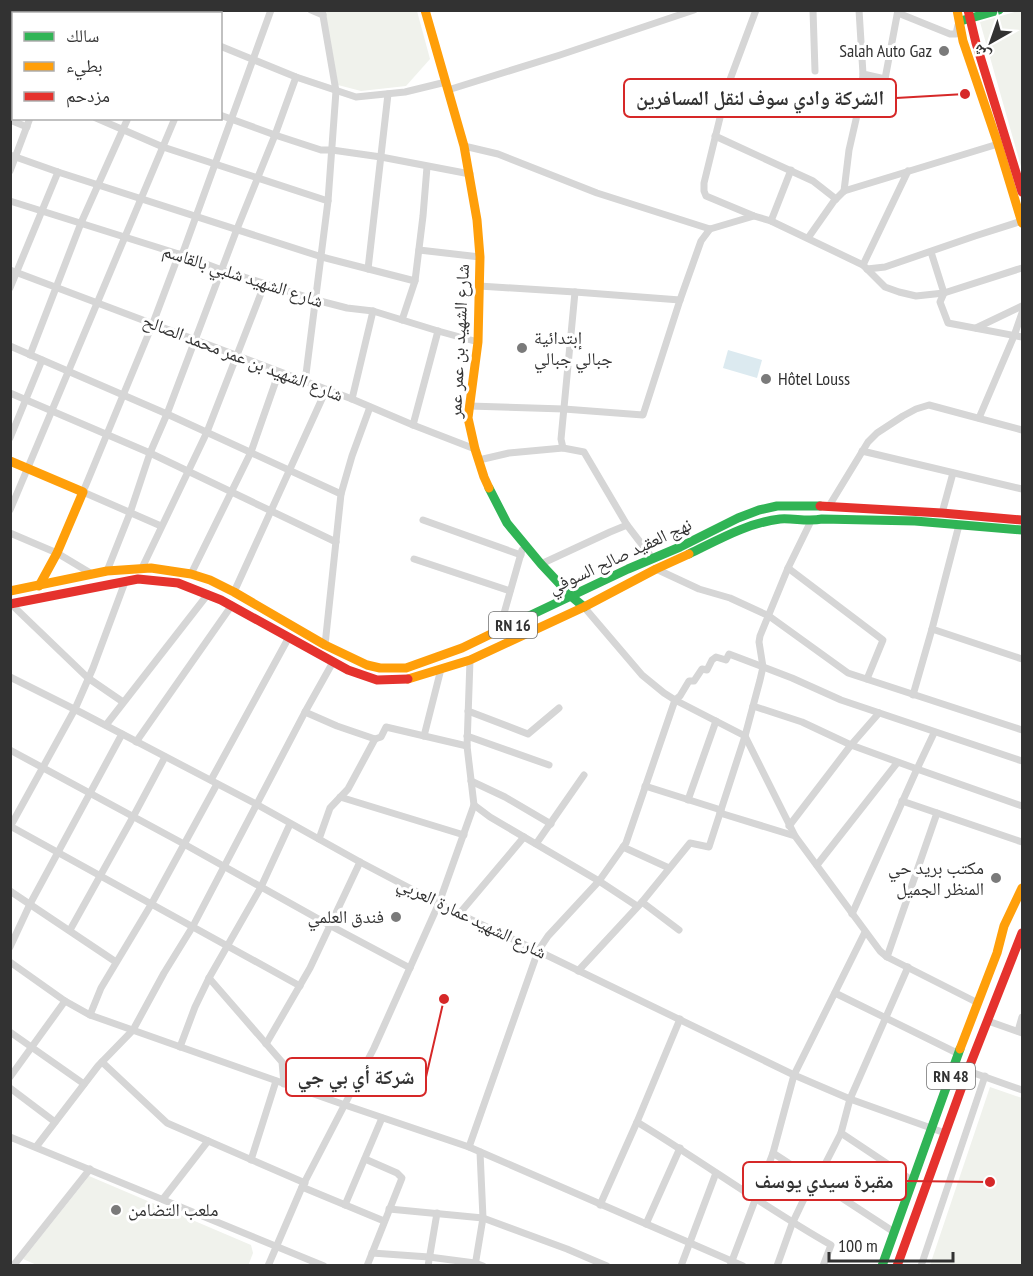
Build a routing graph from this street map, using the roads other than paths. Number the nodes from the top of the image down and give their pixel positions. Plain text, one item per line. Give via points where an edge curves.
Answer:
1 (272, 10) edge
2 (311, 10) edge
3 (425, 10) edge
4 (694, 10) edge
5 (756, 10) edge
6 (813, 10) edge
7 (859, 10) edge
8 (957, 10) edge
9 (999, 10) edge
10 (898, 12) edge
11 (322, 13) edge
12 (968, 15) edge
13 (958, 22) junction
14 (222, 47) edge
15 (12, 59) edge
16 (254, 59) junction
17 (10, 69) edge
18 (815, 71) dead end
19 (863, 74) junction
20 (296, 77) junction
21 (447, 86) junction
22 (336, 91) junction
23 (388, 94) junction
24 (222, 116) edge
25 (232, 119) junction
26 (10, 120) edge
27 (29, 120) edge
28 (100, 120) edge
29 (127, 120) edge
30 (174, 120) edge
31 (27, 127) junction
32 (123, 130) junction
33 (275, 135) junction
34 (715, 136) junction
35 (998, 144) junction
36 (464, 146) junction
37 (163, 147) junction
38 (332, 150) junction
39 (13, 156) edge
40 (381, 157) junction
41 (215, 164) junction
42 (427, 167) junction
43 (791, 170) junction
44 (10, 171) edge
45 (908, 171) junction
46 (58, 172) junction
47 (470, 174) junction
48 (258, 178) junction
49 (97, 185) junction
50 (844, 191) junction
51 (1020, 191) edge
52 (142, 198) junction
53 (836, 199) junction
54 (10, 201) edge
55 (328, 201) junction
56 (41, 210) junction
57 (754, 216) junction
58 (197, 217) junction
59 (771, 221) junction
60 (1022, 222) edge
61 (81, 223) junction
62 (237, 229) junction
63 (710, 229) junction
64 (126, 237) junction
65 (808, 238) junction
66 (419, 250) junction
67 (932, 252) junction
68 (181, 254) junction
69 (322, 257) junction
70 (480, 257) junction
71 (865, 267) junction
72 (1023, 268) edge
73 (368, 269) junction
74 (222, 270) junction
75 (14, 271) edge
76 (415, 280) junction
77 (265, 284) junction
78 (56, 286) junction
79 (479, 286) junction
80 (10, 288) edge
81 (575, 292) junction
82 (944, 293) junction
83 (316, 300) junction
84 (680, 300) junction
85 (98, 302) junction
86 (1023, 306) edge
87 (373, 311) junction
88 (1023, 313) edge
89 (402, 320) junction
90 (153, 323) junction
91 (975, 328) junction
92 (438, 331) junction
93 (1014, 336) junction
94 (1023, 337) edge
95 (195, 340) junction
96 (478, 342) junction
97 (10, 346) edge
98 (30, 355) junction
99 (237, 357) junction
100 (42, 360) junction
101 (69, 372) junction
102 (279, 372) junction
103 (305, 382) junction
104 (326, 390) junction
105 (10, 393) edge
106 (123, 394) junction
107 (26, 399) junction
108 (352, 399) junction
109 (469, 406) junction
110 (370, 407) junction
111 (564, 410) junction
112 (52, 411) junction
113 (167, 414) junction
114 (979, 418) junction
115 (413, 425) junction
116 (1023, 430) edge
117 (207, 432) junction
118 (106, 434) junction
119 (10, 438) edge
120 (563, 448) junction
121 (475, 449) junction
122 (862, 451) junction
123 (251, 452) junction
124 (150, 453) junction
125 (479, 460) junction
126 (10, 461) edge
127 (28, 468) junction
128 (188, 471) junction
129 (290, 471) junction
130 (953, 473) junction
131 (1023, 489) edge
132 (83, 492) junction
133 (230, 492) junction
134 (341, 495) junction
135 (829, 506) junction
136 (10, 510) edge
137 (271, 511) junction
138 (130, 513) junction
139 (942, 513) junction
140 (423, 520) dead end
141 (1023, 520) edge
142 (811, 521) junction
143 (627, 525) junction
144 (959, 525) junction
145 (161, 526) junction
146 (1023, 530) edge
147 (10, 534) edge
148 (336, 542) junction
149 (524, 544) junction
150 (57, 553) junction
151 (521, 555) junction
152 (414, 559) dead end
153 (541, 564) junction
154 (655, 564) junction
155 (142, 568) junction
156 (788, 568) junction
157 (107, 570) junction
158 (92, 574) junction
159 (191, 574) junction
160 (125, 582) junction
161 (39, 586) junction
162 (10, 591) edge
163 (510, 591) junction
164 (234, 592) junction
165 (208, 594) junction
166 (571, 596) junction
167 (11, 604) edge
168 (232, 605) junction
169 (584, 607) junction
170 (769, 616) junction
171 (932, 629) junction
172 (499, 632) junction
173 (289, 637) junction
174 (325, 645) junction
175 (1023, 659) edge
176 (470, 660) junction
177 (333, 662) junction
178 (763, 667) junction
179 (441, 669) junction
180 (10, 677) edge
181 (88, 678) junction
182 (867, 679) junction
183 (913, 695) junction
184 (675, 700) junction
185 (123, 702) junction
186 (753, 706) junction
187 (559, 708) dead end
188 (75, 709) junction
189 (468, 711) junction
190 (305, 712) junction
191 (879, 713) junction
192 (716, 721) junction
193 (106, 725) junction
194 (1023, 730) edge
195 (934, 733) junction
196 (122, 734) junction
197 (424, 736) junction
198 (467, 736) junction
199 (745, 736) junction
200 (375, 739) junction
201 (136, 742) junction
202 (851, 745) junction
203 (467, 746) junction
204 (10, 750) edge
205 (165, 757) junction
206 (1023, 761) edge
207 (897, 763) junction
208 (549, 765) dead end
209 (43, 768) junction
210 (917, 769) junction
211 (584, 775) dead end
212 (471, 781) junction
213 (214, 782) junction
214 (645, 786) junction
215 (91, 794) junction
216 (340, 797) junction
217 (688, 800) junction
218 (902, 801) junction
219 (256, 804) junction
220 (474, 805) junction
221 (1023, 806) edge
222 (720, 812) junction
223 (937, 813) junction
224 (134, 817) junction
225 (290, 824) junction
226 (550, 824) junction
227 (11, 826) edge
228 (789, 826) junction
229 (464, 835) junction
230 (795, 836) junction
231 (524, 837) junction
232 (319, 839) junction
233 (1023, 842) edge
234 (184, 844) junction
235 (536, 844) junction
236 (623, 847) junction
237 (59, 852) junction
238 (360, 862) junction
239 (817, 865) junction
240 (224, 867) junction
241 (669, 868) junction
242 (101, 876) junction
243 (599, 881) junction
244 (261, 887) junction
245 (1023, 888) edge
246 (10, 891) edge
247 (152, 903) junction
248 (439, 903) junction
249 (30, 904) junction
250 (639, 904) junction
251 (459, 914) junction
252 (852, 914) junction
253 (193, 926) junction
254 (331, 927) junction
255 (70, 930) junction
256 (679, 930) dead end
257 (865, 932) junction
258 (1023, 933) edge
259 (227, 946) junction
260 (10, 947) edge
261 (538, 951) junction
262 (887, 957) junction
263 (10, 962) edge
264 (116, 962) junction
265 (909, 967) junction
266 (410, 968) junction
267 (578, 971) junction
268 (209, 978) junction
269 (300, 986) junction
270 (835, 993) junction
271 (65, 1001) junction
272 (978, 1003) junction
273 (90, 1015) junction
274 (1023, 1017) edge
275 (886, 1018) junction
276 (680, 1019) junction
277 (988, 1021) junction
278 (133, 1030) junction
279 (10, 1032) edge
280 (1020, 1032) edge
281 (266, 1044) junction
282 (32, 1047) junction
283 (180, 1047) junction
284 (959, 1054) junction
285 (102, 1062) junction
286 (954, 1066) junction
287 (968, 1070) junction
288 (794, 1075) junction
289 (985, 1076) junction
290 (10, 1077) edge
291 (280, 1082) junction
292 (84, 1084) junction
293 (10, 1088) edge
294 (1023, 1090) edge
295 (850, 1099) junction
296 (345, 1105) junction
297 (382, 1118) junction
298 (55, 1122) junction
299 (637, 1122) junction
300 (933, 1129) junction
301 (841, 1133) junction
302 (945, 1133) junction
303 (10, 1137) edge
304 (208, 1141) junction
305 (36, 1147) junction
306 (469, 1147) junction
307 (680, 1148) junction
308 (480, 1152) junction
309 (773, 1153) junction
310 (365, 1159) junction
311 (251, 1160) junction
312 (90, 1169) junction
313 (716, 1173) junction
314 (813, 1180) junction
315 (913, 1181) junction
316 (303, 1185) junction
317 (163, 1199) junction
318 (754, 1199) junction
319 (345, 1205) junction
320 (600, 1205) junction
321 (389, 1209) junction
322 (437, 1213) junction
323 (483, 1218) junction
324 (384, 1221) junction
325 (646, 1224) junction
326 (792, 1224) junction
327 (894, 1232) junction
328 (689, 1243) junction
329 (277, 1246) junction
330 (372, 1253) junction
331 (429, 1257) junction
332 (731, 1263) edge
333 (478, 1265) edge
334 (13, 1266) edge
335 (268, 1266) edge
336 (324, 1266) edge
337 (367, 1266) edge
338 (428, 1266) edge
339 (607, 1266) edge
340 (681, 1266) edge
341 (743, 1266) edge
342 (777, 1266) edge
343 (823, 1266) edge
344 (882, 1266) edge
345 (897, 1266) edge
346 (921, 1266) edge

1 - 16 street
2 - 11 street
3 - 21 main road, شارع الشهيد بن عمر عمر
4 - 21 street via 561,55
5 - 34 street via 728,86
6 - 18 street
7 - 19 street
8 - 13 main road
9 - 12 main road
10 - 13 street via 950,34 956,34
10 - 19 street via 885,79
11 - 22 street
12 - 13 main road
12 - 51 main road
13 - 35 main road
14 - 16 street
15 - 17 street
16 - 20 street
16 - 25 street
19 - 50 street
20 - 22 street
20 - 33 street
21 - 23 street
21 - 36 main road, شارع الشهيد بن عمر عمر
22 - 23 street via 356,98
22 - 38 street
23 - 40 street
24 - 25 street
25 - 33 street
25 - 41 street
26 - 31 street
27 - 31 street
28 - 32 street
29 - 32 street
30 - 37 street
31 - 39 street
32 - 37 street
32 - 49 street
33 - 38 street
33 - 48 street
34 - 43 street
34 - 57 street via 705,194
35 - 45 street
35 - 51 main road
36 - 47 main road, شارع الشهيد بن عمر عمر
36 - 63 street via 498,154
37 - 41 street
37 - 52 street
38 - 40 street
38 - 55 street
39 - 44 street
39 - 46 street
40 - 42 street
40 - 73 street
41 - 48 street
41 - 58 street
42 - 47 street
42 - 66 street
43 - 53 street
43 - 59 street
45 - 50 street
45 - 71 street
46 - 49 street
46 - 56 street
47 - 70 main road, شارع الشهيد بن عمر عمر
48 - 55 street
48 - 62 street
49 - 52 street
49 - 61 street
50 - 53 street
51 - 60 main road
52 - 58 street
52 - 64 street
53 - 65 street
54 - 56 street, شارع الشهيد شلبي بالقاسم
55 - 69 street
56 - 61 street, شارع الشهيد شلبي بالقاسم
56 - 75 street
57 - 59 street
57 - 63 street
58 - 62 street
58 - 68 street
59 - 65 street
60 - 67 street
61 - 64 street, شارع الشهيد شلبي بالقاسم
61 - 78 street
62 - 69 street
62 - 74 street
63 - 84 street via 701,241
64 - 68 street, شارع الشهيد شلبي بالقاسم
64 - 85 street
65 - 71 street
66 - 70 street
66 - 76 street
67 - 71 street via 885,267
67 - 82 street
68 - 74 street, شارع الشهيد شلبي بالقاسم
68 - 90 street
69 - 73 street
69 - 83 street
70 - 79 main road, شارع الشهيد بن عمر عمر
71 - 82 street via 885,287 899,292 916,296
72 - 82 street
73 - 76 street
74 - 77 street, شارع الشهيد شلبي بالقاسم
74 - 95 street
75 - 78 street, شارع الشهيد بن عمر محمد الصالح
75 - 80 street
76 - 89 street
77 - 83 street, شارع الشهيد شلبي بالقاسم
77 - 99 street
78 - 85 street, شارع الشهيد بن عمر محمد الصالح
78 - 98 street
79 - 81 street
79 - 96 main road, شارع الشهيد بن عمر عمر
81 - 84 street
81 - 111 street
82 - 91 street via 940,302 948,323
83 - 87 street, شارع الشهيد شلبي بالقاسم
83 - 103 street
84 - 111 street via 643,415
85 - 90 street, شارع الشهيد بن عمر محمد الصالح
85 - 101 street
86 - 91 street
87 - 89 street, شارع الشهيد شلبي بالقاسم
87 - 108 street
88 - 93 street
89 - 92 street, شارع الشهيد شلبي بالقاسم
90 - 95 street, شارع الشهيد بن عمر محمد الصالح
90 - 106 street
91 - 93 street
92 - 96 street, شارع الشهيد شلبي بالقاسم
92 - 115 street
93 - 94 street
93 - 114 street
95 - 99 street, شارع الشهيد بن عمر محمد الصالح
95 - 113 street
96 - 109 main road, شارع الشهيد بن عمر عمر
97 - 98 street
98 - 100 street
99 - 102 street, شارع الشهيد بن عمر محمد الصالح
99 - 117 street
100 - 101 street
100 - 107 street
101 - 106 street
101 - 112 street
102 - 103 street, شارع الشهيد بن عمر محمد الصالح
102 - 123 street
103 - 104 street, شارع الشهيد بن عمر محمد الصالح
104 - 108 street, شارع الشهيد بن عمر محمد الصالح
104 - 129 street
105 - 107 street
106 - 113 street
106 - 118 street
107 - 112 street
107 - 119 street
108 - 110 street, شارع الشهيد بن عمر محمد الصالح
109 - 111 street
109 - 121 main road, شارع الشهيد بن عمر عمر
110 - 115 street, شارع الشهيد بن عمر محمد الصالح
110 - 134 street
111 - 120 street
112 - 118 street
112 - 127 street
113 - 117 street
113 - 124 street
114 - 116 street
114 - 122 street via 929,405 877,433
115 - 121 street, شارع الشهيد بن عمر محمد الصالح
117 - 123 street
117 - 128 street
118 - 124 street
118 - 132 street
120 - 125 street
120 - 143 street via 584,452
121 - 125 main road, شارع الشهيد بن عمر عمر
122 - 130 street
122 - 135 street
123 - 129 street
123 - 133 street
124 - 128 street
124 - 138 street
125 - 149 main road, شارع الشهيد بن عمر عمر via 507,523
126 - 127 main road
127 - 132 main road
127 - 136 street
128 - 133 street
128 - 145 street
129 - 134 street
129 - 137 street
130 - 131 street
130 - 139 street
132 - 138 street
132 - 150 main road
133 - 137 street
133 - 159 street
134 - 148 street
135 - 139 main road, نهج العقيد صالح السوفي / RN 16
135 - 154 main road, نهج العقيد صالح السوفي / RN 16 via 759,510
137 - 148 street
137 - 164 street
138 - 145 street
138 - 157 street
139 - 141 main road, نهج العقيد صالح السوفي / RN 16
140 - 151 street
142 - 144 main road, نهج العقيد صالح السوفي / RN 16
142 - 154 main road, نهج العقيد صالح السوفي / RN 16 via 783,519 759,524
142 - 156 street
143 - 153 street
143 - 154 street
144 - 146 main road, نهج العقيد صالح السوفي / RN 16
144 - 171 street
145 - 155 street
147 - 150 street
148 - 174 street
149 - 151 street
149 - 153 main road, شارع الشهيد بن عمر عمر
150 - 158 street
150 - 161 main road
151 - 163 street
152 - 163 street
153 - 166 main road, شارع الشهيد بن عمر عمر
154 - 166 main road, نهج العقيد صالح السوفي / RN 16 via 628,569
154 - 169 main road, نهج العقيد صالح السوفي / RN 16
154 - 170 street via 699,589
155 - 157 main road, نهج العقيد صالح السوفي / RN 16
155 - 159 main road, نهج العقيد صالح السوفي / RN 16
156 - 170 street
156 - 182 street via 883,640
157 - 158 main road, نهج العقيد صالح السوفي / RN 16
158 - 161 main road, نهج العقيد صالح السوفي / RN 16
159 - 164 main road, نهج العقيد صالح السوفي / RN 16
160 - 165 main road, نهج العقيد صالح السوفي / RN 16 via 138,579 178,583
160 - 167 main road, نهج العقيد صالح السوفي / RN 16
160 - 181 street
161 - 162 main road, نهج العقيد صالح السوفي / RN 16
163 - 172 street
164 - 174 main road, نهج العقيد صالح السوفي / RN 16
165 - 168 main road, نهج العقيد صالح السوفي / RN 16
165 - 185 street
166 - 169 main road, شارع الشهيد بن عمر عمر
166 - 172 main road, نهج العقيد صالح السوفي / RN 16
167 - 181 street
168 - 173 main road, نهج العقيد صالح السوفي / RN 16
168 - 201 street
169 - 176 main road, نهج العقيد صالح السوفي / RN 16
169 - 184 street via 642,675
170 - 178 street via 759,642
170 - 182 street via 848,673
171 - 175 street
171 - 183 street
172 - 174 main road, نهج العقيد صالح السوفي / RN 16 via 428,661 393,669 368,665
173 - 177 main road, نهج العقيد صالح السوفي / RN 16
173 - 213 street
176 - 179 main road, نهج العقيد صالح السوفي / RN 16
176 - 189 street
177 - 179 main road, نهج العقيد صالح السوفي / RN 16 via 377,680 406,680
177 - 190 street
178 - 184 street via 729,654 726,660 716,657 707,670 702,669 694,681 688,681
178 - 186 street
178 - 191 street
179 - 197 street
180 - 188 street, شارع الشهيد عمارة العربي
181 - 185 street
181 - 188 street
182 - 183 street
183 - 194 street
184 - 192 street
184 - 214 street
185 - 193 street
186 - 199 street
186 - 202 street via 802,722
187 - 189 street via 528,735
188 - 193 street, شارع الشهيد عمارة العربي
188 - 209 street
189 - 198 street
190 - 200 street
190 - 219 street
191 - 195 street
191 - 202 street
192 - 199 street
192 - 217 street
193 - 196 street, شارع الشهيد عمارة العربي
195 - 206 street
195 - 210 street
196 - 201 street, شارع الشهيد عمارة العربي
196 - 215 street
197 - 200 street via 386,727 381,737
197 - 203 street
198 - 203 street
198 - 208 street
199 - 222 street
199 - 228 street
200 - 216 street
201 - 205 street, شارع الشهيد عمارة العربي
202 - 207 street
202 - 228 street
203 - 212 street
204 - 209 street
205 - 213 street, شارع الشهيد عمارة العربي
205 - 224 street
207 - 210 street
207 - 239 street
209 - 215 street
209 - 227 street
210 - 218 street
210 - 221 street
211 - 226 street
212 - 220 street
212 - 226 street
213 - 219 street, شارع الشهيد عمارة العربي
213 - 234 street
214 - 217 street
214 - 236 street
215 - 224 street
215 - 237 street
216 - 229 street
216 - 232 street via 330,808
217 - 222 street
218 - 223 street
218 - 252 street
219 - 225 street, شارع الشهيد عمارة العربي
219 - 240 street
220 - 229 street
220 - 231 street
222 - 230 street
222 - 241 street via 709,847 690,843
223 - 233 street
223 - 262 street
224 - 234 street
224 - 242 street
225 - 232 street, شارع الشهيد عمارة العربي
225 - 244 street
226 - 235 street
227 - 237 street
228 - 230 street
229 - 248 street
230 - 239 street
231 - 235 street
231 - 251 street
232 - 238 street, شارع الشهيد عمارة العربي
234 - 240 street
234 - 247 street
235 - 243 street
236 - 241 street
236 - 243 street
237 - 242 street
237 - 249 street
238 - 248 street, شارع الشهيد عمارة العربي
238 - 254 street
239 - 252 street
240 - 244 street
240 - 253 street
241 - 250 street
242 - 247 street
242 - 255 street
243 - 250 street
243 - 261 street
244 - 254 street
244 - 259 street
245 - 272 main road, RN 48 via 1004,926
246 - 249 street
247 - 253 street
247 - 264 street
248 - 251 street, شارع الشهيد عمارة العربي
248 - 266 street
249 - 255 street
249 - 260 street
250 - 256 street
250 - 267 street
251 - 261 street, شارع الشهيد عمارة العربي
252 - 257 street
253 - 259 street
253 - 278 street
254 - 266 street
254 - 269 street
255 - 264 street
257 - 262 street
257 - 270 street
258 - 277 main road, RN 48
259 - 268 street
259 - 269 street
261 - 267 street, شارع الشهيد عمارة العربي
261 - 306 street
262 - 265 street
263 - 271 street
264 - 273 street
265 - 272 street
265 - 275 street
266 - 296 street
267 - 276 street, شارع الشهيد عمارة العربي
268 - 281 street
268 - 283 street
269 - 281 street
270 - 275 street
270 - 288 street
271 - 273 street
271 - 282 street
272 - 284 main road, RN 48
273 - 278 street
274 - 280 street
275 - 284 street
275 - 295 street
276 - 288 street, شارع الشهيد عمارة العربي
276 - 299 street
277 - 280 street
277 - 287 main road, RN 48
278 - 283 street
278 - 285 street
279 - 282 street
281 - 291 street via 282,1062
282 - 290 street
282 - 292 street
283 - 291 street
284 - 286 main road, RN 48
285 - 292 street
285 - 304 street via 167,1123
286 - 287 street
286 - 300 main road, RN 48
287 - 289 street
287 - 302 main road, RN 48
288 - 295 street, شارع الشهيد عمارة العربي
288 - 309 street
289 - 294 street
289 - 346 street
291 - 296 street
291 - 311 street
292 - 298 street
293 - 298 street
295 - 300 street, شارع الشهيد عمارة العربي
295 - 301 street
296 - 297 street
296 - 316 street
297 - 306 street
297 - 310 street
298 - 305 street
299 - 307 street
299 - 320 street
300 - 302 street, شارع الشهيد عمارة العربي
300 - 315 main road, RN 48
301 - 314 street
301 - 315 street
302 - 345 main road, RN 48
303 - 305 street
304 - 311 street
304 - 317 street
305 - 312 street
306 - 308 street
307 - 313 street
307 - 325 street
308 - 320 street
308 - 323 street
309 - 314 street
309 - 318 street
310 - 319 street
310 - 321 street via 402,1178
311 - 316 street
312 - 317 street
312 - 334 street
313 - 318 street
313 - 328 street
314 - 326 street
314 - 327 street
315 - 327 main road, RN 48
316 - 319 street
316 - 329 street
317 - 329 street
318 - 326 street
318 - 332 street
319 - 324 street
320 - 325 street
321 - 322 street
321 - 324 street
322 - 323 street
322 - 331 street
323 - 333 street
323 - 339 street
324 - 330 street
325 - 328 street
326 - 342 street
326 - 343 street via 831,1245
327 - 344 main road, RN 48
328 - 332 street
328 - 340 street
329 - 335 street
329 - 336 street
330 - 331 street
330 - 337 street
331 - 333 street
331 - 338 street
332 - 341 street

